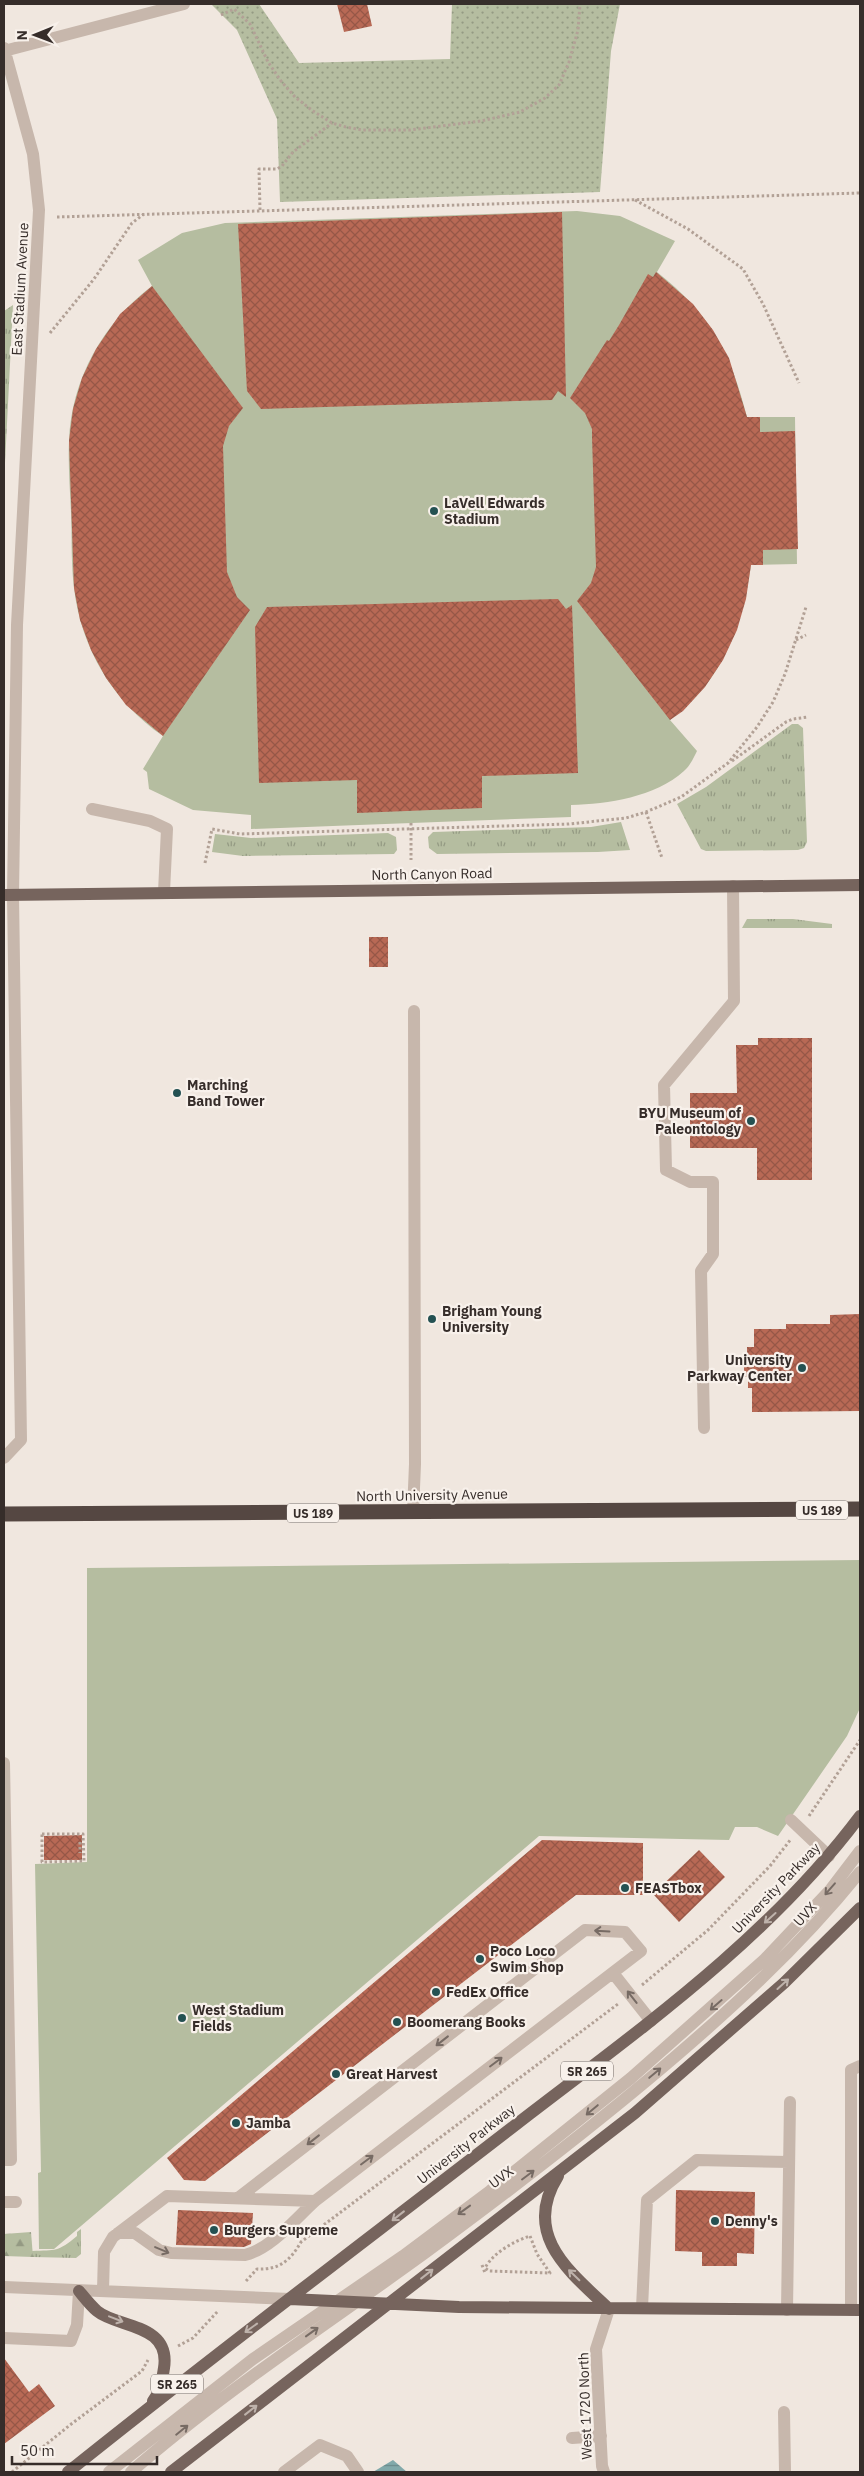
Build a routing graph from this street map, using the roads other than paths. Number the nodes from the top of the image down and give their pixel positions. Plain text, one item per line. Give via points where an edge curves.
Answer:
1 (184, 4) edge
2 (4, 49) edge
3 (92, 808) dead end
4 (860, 885) edge
5 (733, 886) junction
6 (164, 892) junction
7 (8, 895) edge
8 (414, 1011) dead end
9 (704, 1428) dead end
10 (4, 1458) edge
11 (860, 1509) edge
12 (413, 1512) junction
13 (4, 1514) edge
14 (4, 1763) edge
15 (860, 1816) edge
16 (796, 1824) road end
17 (860, 1852) edge
18 (829, 1856) junction
19 (860, 1872) edge
20 (860, 1908) edge
21 (613, 1973) junction
22 (651, 2021) junction
23 (860, 2066) edge
24 (790, 2102) dead end
25 (4, 2160) edge
26 (789, 2162) junction
27 (566, 2167) junction
28 (238, 2198) junction
29 (315, 2201) junction
30 (118, 2233) junction
31 (856, 2261) edge
32 (4, 2287) edge
33 (79, 2290) junction
34 (103, 2291) junction
35 (290, 2300) junction
36 (336, 2302) junction
37 (352, 2303) junction
38 (389, 2304) junction
39 (642, 2308) junction
40 (609, 2309) junction
41 (787, 2310) junction
42 (856, 2310) edge
43 (4, 2338) edge
44 (145, 2410) junction
45 (784, 2412) dead end
46 (601, 2436) junction
47 (572, 2438) dead end
48 (68, 2472) edge
49 (109, 2472) edge
50 (131, 2472) edge
51 (172, 2472) edge
52 (284, 2472) edge
53 (358, 2472) edge
54 (604, 2472) edge
55 (785, 2472) edge

1 - 2 street
2 - 7 street, East Stadium Avenue via 33,154 39,210 17,625 15,859
3 - 6 street via 150,821 167,829
4 - 5 main road, North Canyon Road
5 - 6 main road, North Canyon Road
5 - 9 street via 734,1001 664,1085 666,1170 690,1182 713,1182 713,1254 701,1271
6 - 7 main road, North Canyon Road
7 - 10 street, East Stadium Avenue via 21,1440
8 - 12 street
11 - 12 highway, North University Avenue / US 189
12 - 13 highway, North University Avenue / US 189
14 - 25 street via 11,2160
15 - 18 main road, University Parkway / SR 265
16 - 18 street
17 -> 36 street via 787,1937 680,2036 490,2191
18 -> 22 main road, University Parkway / SR 265 via 779,1910 700,1983
37 -> 19 street, UVX via 424,2254 552,2157 676,2056 793,1949
27 -> 20 main road via 735,2027
22 -> 21 street
21 -> 28 street via 641,1951 625,1932 585,1930
29 -> 21 street
22 -> 35 main road, University Parkway / SR 265
23 - 31 street via 852,2070
24 - 26 street
26 - 39 street via 696,2160 647,2200
26 - 41 street
38 -> 27 main road
40 -> 27 main road via 560,2261 548,2239 547,2201 557,2177
28 - 29 street
28 - 30 street via 167,2196
30 -> 29 street via 135,2233 159,2250 171,2253 245,2255 266,2244
30 - 34 street via 104,2252
31 - 42 street
32 - 33 street
33 - 34 street
33 - 43 street via 77,2325 71,2341
33 -> 44 main road via 98,2312 144,2330 161,2346 165,2364 159,2393
34 - 35 street
35 - 36 main road
35 -> 44 main road, University Parkway / SR 265
36 - 37 main road
36 - 49 street via 253,2359
37 - 38 main road
50 -> 37 street, UVX via 224,2397
38 - 40 main road
51 -> 38 main road
39 - 40 main road
39 - 41 main road
40 - 46 street, West 1720 North via 596,2349
41 - 42 main road
44 - 48 main road, University Parkway / SR 265
45 - 55 street
46 - 47 street
46 - 54 street, West 1720 North
52 - 53 street via 320,2445 347,2456

